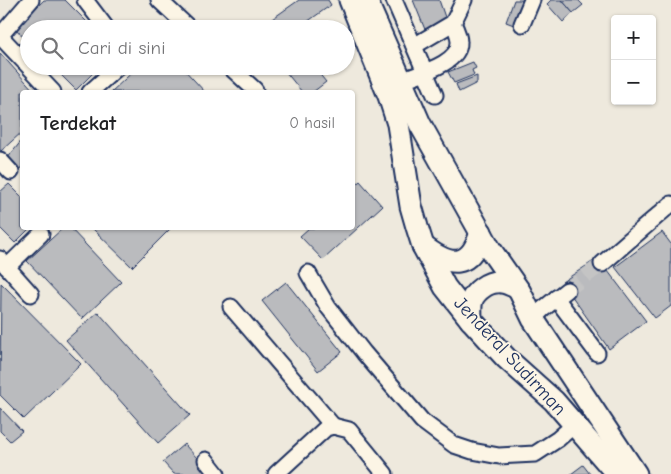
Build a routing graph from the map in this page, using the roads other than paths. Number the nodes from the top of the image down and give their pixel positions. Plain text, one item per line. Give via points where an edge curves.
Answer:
1 (31, 0) edge
2 (85, 0) edge
3 (159, 0) edge
4 (350, 0) edge
5 (366, 0) edge
6 (394, 0) edge
7 (464, 0) edge
8 (532, 0) edge
9 (100, 20) edge
10 (180, 20) edge
11 (453, 23) junction
12 (522, 24) dead end
13 (0, 36) edge
14 (414, 46) junction
15 (20, 57) edge
16 (424, 71) junction
17 (37, 75) edge
18 (109, 75) edge
19 (239, 75) edge
20 (401, 81) junction
21 (51, 90) edge
22 (92, 90) edge
23 (255, 90) dead end
24 (435, 95) dead end
25 (0, 160) edge
26 (11, 172) dead end
27 (671, 205) edge
28 (481, 232) junction
29 (41, 234) dead end
30 (423, 246) junction
31 (4, 263) edge
32 (602, 264) tunnel mouth
33 (308, 273) dead end
34 (516, 287) junction
35 (31, 294) dead end
36 (231, 306) dead end
37 (534, 319) junction
38 (471, 320) junction
39 (598, 353) dead end
40 (574, 425) junction
41 (333, 426) junction
42 (206, 460) dead end
43 (217, 474) edge
44 (276, 474) edge
45 (385, 474) edge
46 (617, 474) edge
47 (636, 474) edge

1 - 13 street
2 - 9 street
3 - 10 street
4 - 30 highway, Jenderal Sudirman via 398,124 411,206
5 - 20 highway, Jenderal Sudirman
6 - 14 street
7 - 11 street
8 - 12 street
11 - 14 street
11 - 16 street via 459,44 456,54 438,67
13 - 15 street
14 - 16 street
16 - 20 street
16 - 24 street
17 - 21 street
18 - 22 street
19 - 23 street
20 - 28 highway, Jenderal Sudirman via 420,124
25 - 26 street
27 - 32 street
28 - 30 highway via 472,254 463,260 438,257
28 - 34 highway, Jenderal Sudirman
29 - 31 street
30 - 38 highway, Jenderal Sudirman via 445,287
31 - 35 street
33 - 40 street via 328,307 364,353 422,421 454,445 499,456 536,454
34 - 37 highway, Jenderal Sudirman
34 - 38 highway via 497,282 478,291 472,300
36 - 41 street
37 - 39 street via 561,294
37 - 47 highway, Jenderal Sudirman
38 - 40 highway, Jenderal Sudirman via 506,358 554,401
40 - 46 highway, Jenderal Sudirman
41 - 44 street via 326,428
41 - 45 street via 349,430
42 - 43 street

